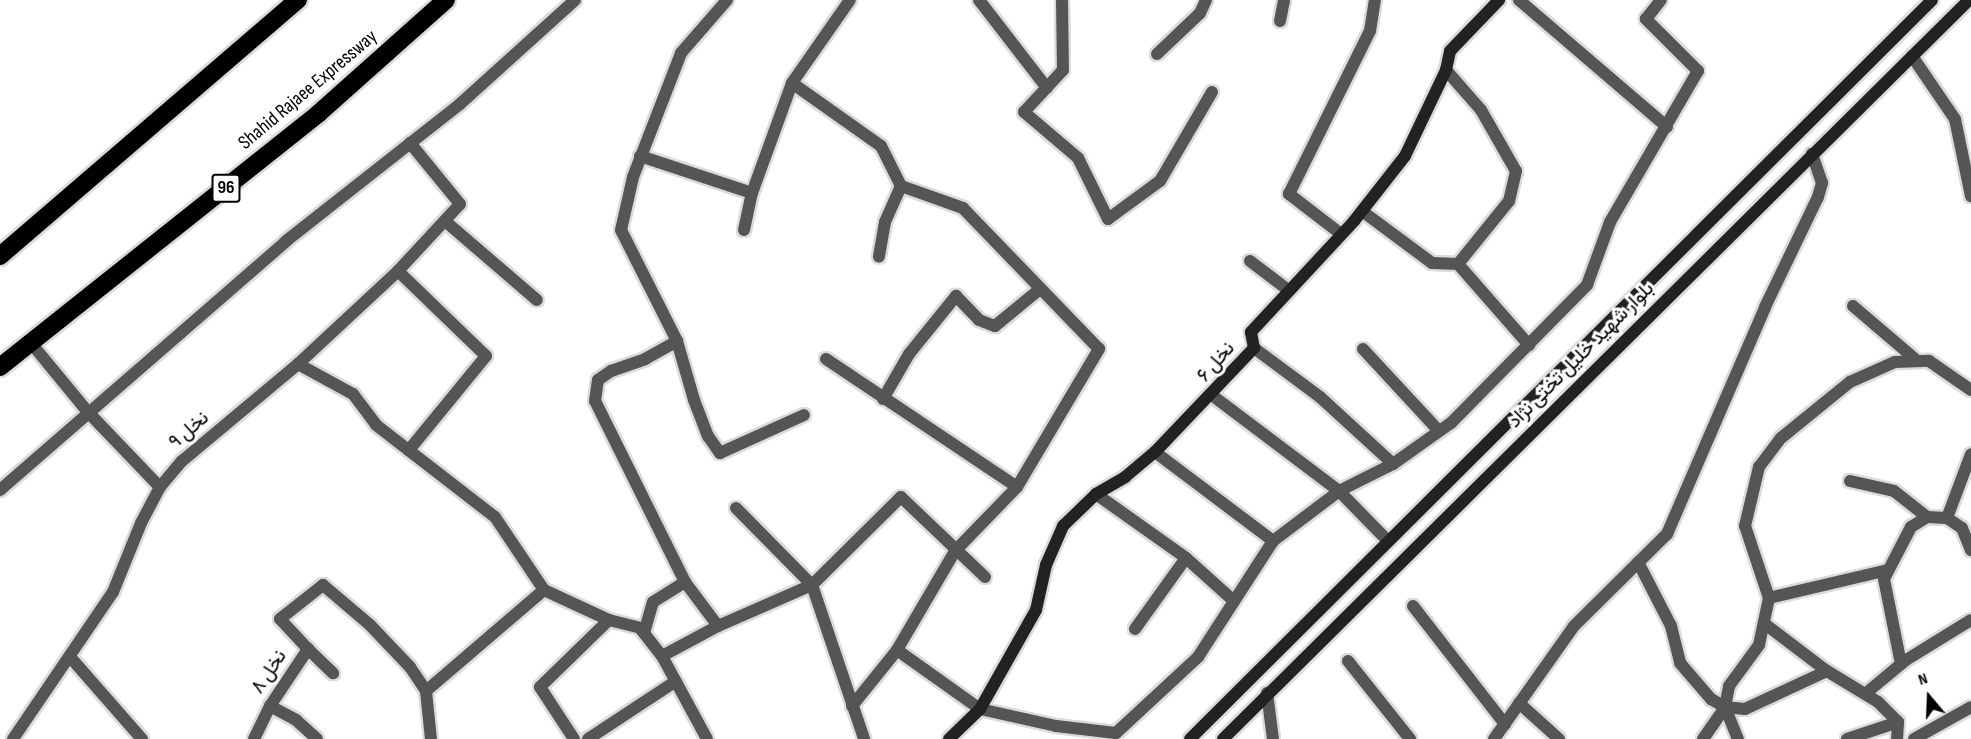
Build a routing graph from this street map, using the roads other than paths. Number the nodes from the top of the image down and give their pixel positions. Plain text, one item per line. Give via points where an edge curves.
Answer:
1 (298, 0) edge
2 (309, 0) edge
3 (446, 0) edge
4 (575, 0) edge
5 (727, 0) edge
6 (841, 0) edge
7 (850, 0) edge
8 (979, 0) edge
9 (1062, 0) edge
10 (1206, 0) edge
11 (1284, 0) edge
12 (1375, 0) edge
13 (1499, 0) edge
14 (1519, 0) edge
15 (1661, 0) edge
16 (1932, 0) edge
17 (1969, 0) edge
18 (283, 13) junction
19 (842, 14) junction
20 (1280, 21) dead end
21 (1157, 54) dead end
22 (1912, 56) junction
23 (1446, 70) junction
24 (792, 83) junction
25 (1047, 88) junction
26 (1212, 92) dead end
27 (1667, 127) junction
28 (410, 143) junction
29 (1812, 154) junction
30 (640, 156) junction
31 (901, 186) junction
32 (752, 193) junction
33 (1971, 196) edge
34 (1362, 211) junction
35 (445, 221) junction
36 (744, 230) dead end
37 (1341, 234) junction
38 (0, 256) edge
39 (879, 256) dead end
40 (1250, 261) dead end
41 (1458, 264) junction
42 (398, 271) junction
43 (1040, 289) junction
44 (1288, 290) junction
45 (537, 300) dead end
46 (1853, 306) dead end
47 (677, 341) junction
48 (31, 343) junction
49 (1529, 345) junction
50 (1254, 348) junction
51 (1363, 349) dead end
52 (826, 359) dead end
53 (1915, 359) junction
54 (298, 364) junction
55 (0, 367) edge
56 (1971, 390) edge
57 (1213, 396) junction
58 (883, 399) junction
59 (87, 411) junction
60 (804, 415) dead end
61 (1439, 431) junction
62 (409, 450) junction
63 (1155, 452) junction
64 (1970, 458) edge
65 (1393, 464) junction
66 (1850, 481) dead end
67 (160, 487) junction
68 (1017, 487) junction
69 (0, 490) edge
70 (1339, 491) junction
71 (1096, 494) junction
72 (736, 508) dead end
73 (1927, 517) junction
74 (1947, 518) junction
75 (1273, 540) junction
76 (1388, 541) junction
77 (1971, 550) edge
78 (955, 551) junction
79 (1186, 558) junction
80 (1638, 562) junction
81 (1888, 570) junction
82 (986, 577) dead end
83 (685, 582) junction
84 (812, 585) junction
85 (544, 590) junction
86 (1769, 598) junction
87 (1234, 601) junction
88 (1413, 606) dead end
89 (609, 620) junction
90 (1971, 620) edge
91 (1765, 624) junction
92 (718, 626) junction
93 (1135, 629) dead end
94 (644, 633) junction
95 (308, 649) junction
96 (897, 650) junction
97 (662, 656) junction
98 (71, 658) junction
99 (1348, 661) dead end
100 (1901, 664) junction
101 (1827, 671) junction
102 (333, 673) dead end
103 (676, 681) junction
104 (426, 691) junction
105 (1267, 693) junction
106 (1865, 694) junction
107 (1519, 703) junction
108 (270, 706) junction
109 (852, 706) junction
110 (1725, 707) junction
111 (1971, 707) edge
112 (980, 708) junction
113 (1898, 722) junction
114 (1505, 724) junction
115 (13, 739) edge
116 (142, 739) edge
117 (254, 739) edge
118 (317, 739) edge
119 (431, 739) edge
120 (574, 739) edge
121 (588, 739) edge
122 (707, 739) edge
123 (864, 739) edge
124 (949, 739) edge
125 (1190, 739) edge
126 (1223, 739) edge
127 (1273, 739) edge
128 (1410, 739) edge
129 (1494, 739) edge
130 (1559, 739) edge
131 (1702, 739) edge
132 (1738, 739) edge
133 (1847, 739) edge
134 (1897, 739) edge
135 (1914, 739) edge

1 - 18 highway
2 - 18 highway
3 - 48 highway, Shahid Rajaee Expressway / 96 via 319,113
4 - 28 street
5 - 30 street via 681,53
6 - 19 street
7 - 19 street
8 - 25 street
9 - 25 street via 1063,70
10 - 21 street via 1200,13
11 - 20 street
12 - 37 street via 1370,31 1289,194
13 - 23 street, نخل ۶ via 1450,51
14 - 27 street
15 - 27 street via 1646,19 1698,71
16 - 76 street, بلوار شهید خلیل تختی نژاد
17 - 22 street, بلوار شهید خلیل تختی نژاد
18 - 38 highway
19 - 24 street
22 - 29 street, بلوار شهید خلیل تختی نژاد
22 - 33 street via 1955,119
23 - 34 street, نخل ۶ via 1405,156
23 - 41 street via 1481,110 1516,171 1509,201
24 - 31 street via 881,146
24 - 32 street
25 - 26 street via 1024,112 1078,158 1108,219 1160,181
27 - 49 street via 1610,222 1587,285
28 - 35 street, نخل ۹ via 460,204
28 - 59 street via 286,241
29 - 80 street via 1822,183 1818,197 1765,307 1667,534
29 - 105 street, بلوار شهید خلیل تختی نژاد
30 - 32 street
30 - 47 street via 621,230
31 - 39 street via 885,222
31 - 43 street via 963,208
32 - 36 street
34 - 37 street, نخل ۶
34 - 41 street via 1432,263
35 - 42 street, نخل ۹
35 - 45 street
37 - 44 street, نخل ۶
40 - 44 street
41 - 49 street
42 - 54 street, نخل ۹
42 - 62 street via 486,356
43 - 58 street via 995,326 979,320 956,296 909,354
43 - 68 street via 1099,349
44 - 50 street, نخل ۶ via 1251,332
46 - 53 street
47 - 60 street via 698,410 720,453
47 - 83 street via 598,380 595,401
48 - 55 highway, Shahid Rajaee Expressway / 96
48 - 59 street
49 - 61 street
50 - 57 street, نخل ۶
50 - 65 street via 1320,397
51 - 61 street
52 - 58 street
53 - 56 street via 1929,361
53 - 86 street via 1895,362 1850,382 1781,438 1759,467 1745,526
54 - 62 street via 353,394 376,425
54 - 67 street, نخل ۹ via 182,461
57 - 63 street, نخل ۶
57 - 70 street
58 - 68 street
59 - 67 street
59 - 69 street
61 - 65 street
62 - 85 street via 495,517
63 - 71 street, نخل ۶
63 - 75 street
64 - 74 street
65 - 70 street
66 - 73 street via 1894,491
67 - 98 street, نخل ۹ via 113,592
68 - 78 street
70 - 75 street
70 - 76 street
71 - 79 street
71 - 112 street, نخل ۶ via 1063,526 1046,565 1036,610
72 - 84 street
73 - 74 street
73 - 81 street via 1911,527
74 - 77 street via 1962,528
75 - 87 street
76 - 125 street, بلوار شهید خلیل تختی نژاد
78 - 82 street
78 - 84 street via 901,497
78 - 96 street
79 - 87 street
79 - 93 street
80 - 107 street via 1574,626
80 - 110 street via 1671,626 1680,663 1711,699
81 - 86 street
81 - 100 street via 1884,579
83 - 92 street
83 - 94 street via 653,602
84 - 92 street
84 - 109 street
85 - 89 street
85 - 104 street
86 - 91 street
87 - 112 street via 1198,657 1116,733 1056,726
88 - 114 street
89 - 94 street
89 - 120 street via 540,687
90 - 100 street
91 - 101 street
91 - 110 street via 1759,645 1730,686
92 - 97 street
94 - 97 street
95 - 102 street
95 - 104 street, نخل ۸ via 280,619 323,585 370,625
95 - 108 street, نخل ۸
96 - 109 street
96 - 112 street
97 - 103 street
98 - 115 street, نخل ۹
98 - 116 street
99 - 128 street
100 - 106 street
101 - 106 street
101 - 110 street via 1745,709
103 - 121 street
103 - 122 street
104 - 119 street
105 - 126 street, بلوار شهید خلیل تختی نژاد
105 - 127 street
106 - 113 street
107 - 114 street
107 - 130 street
108 - 117 street, نخل ۸
108 - 118 street via 296,720
109 - 123 street
110 - 131 street
110 - 132 street
111 - 135 street
112 - 124 street, نخل ۶
113 - 133 street
113 - 134 street
114 - 129 street

